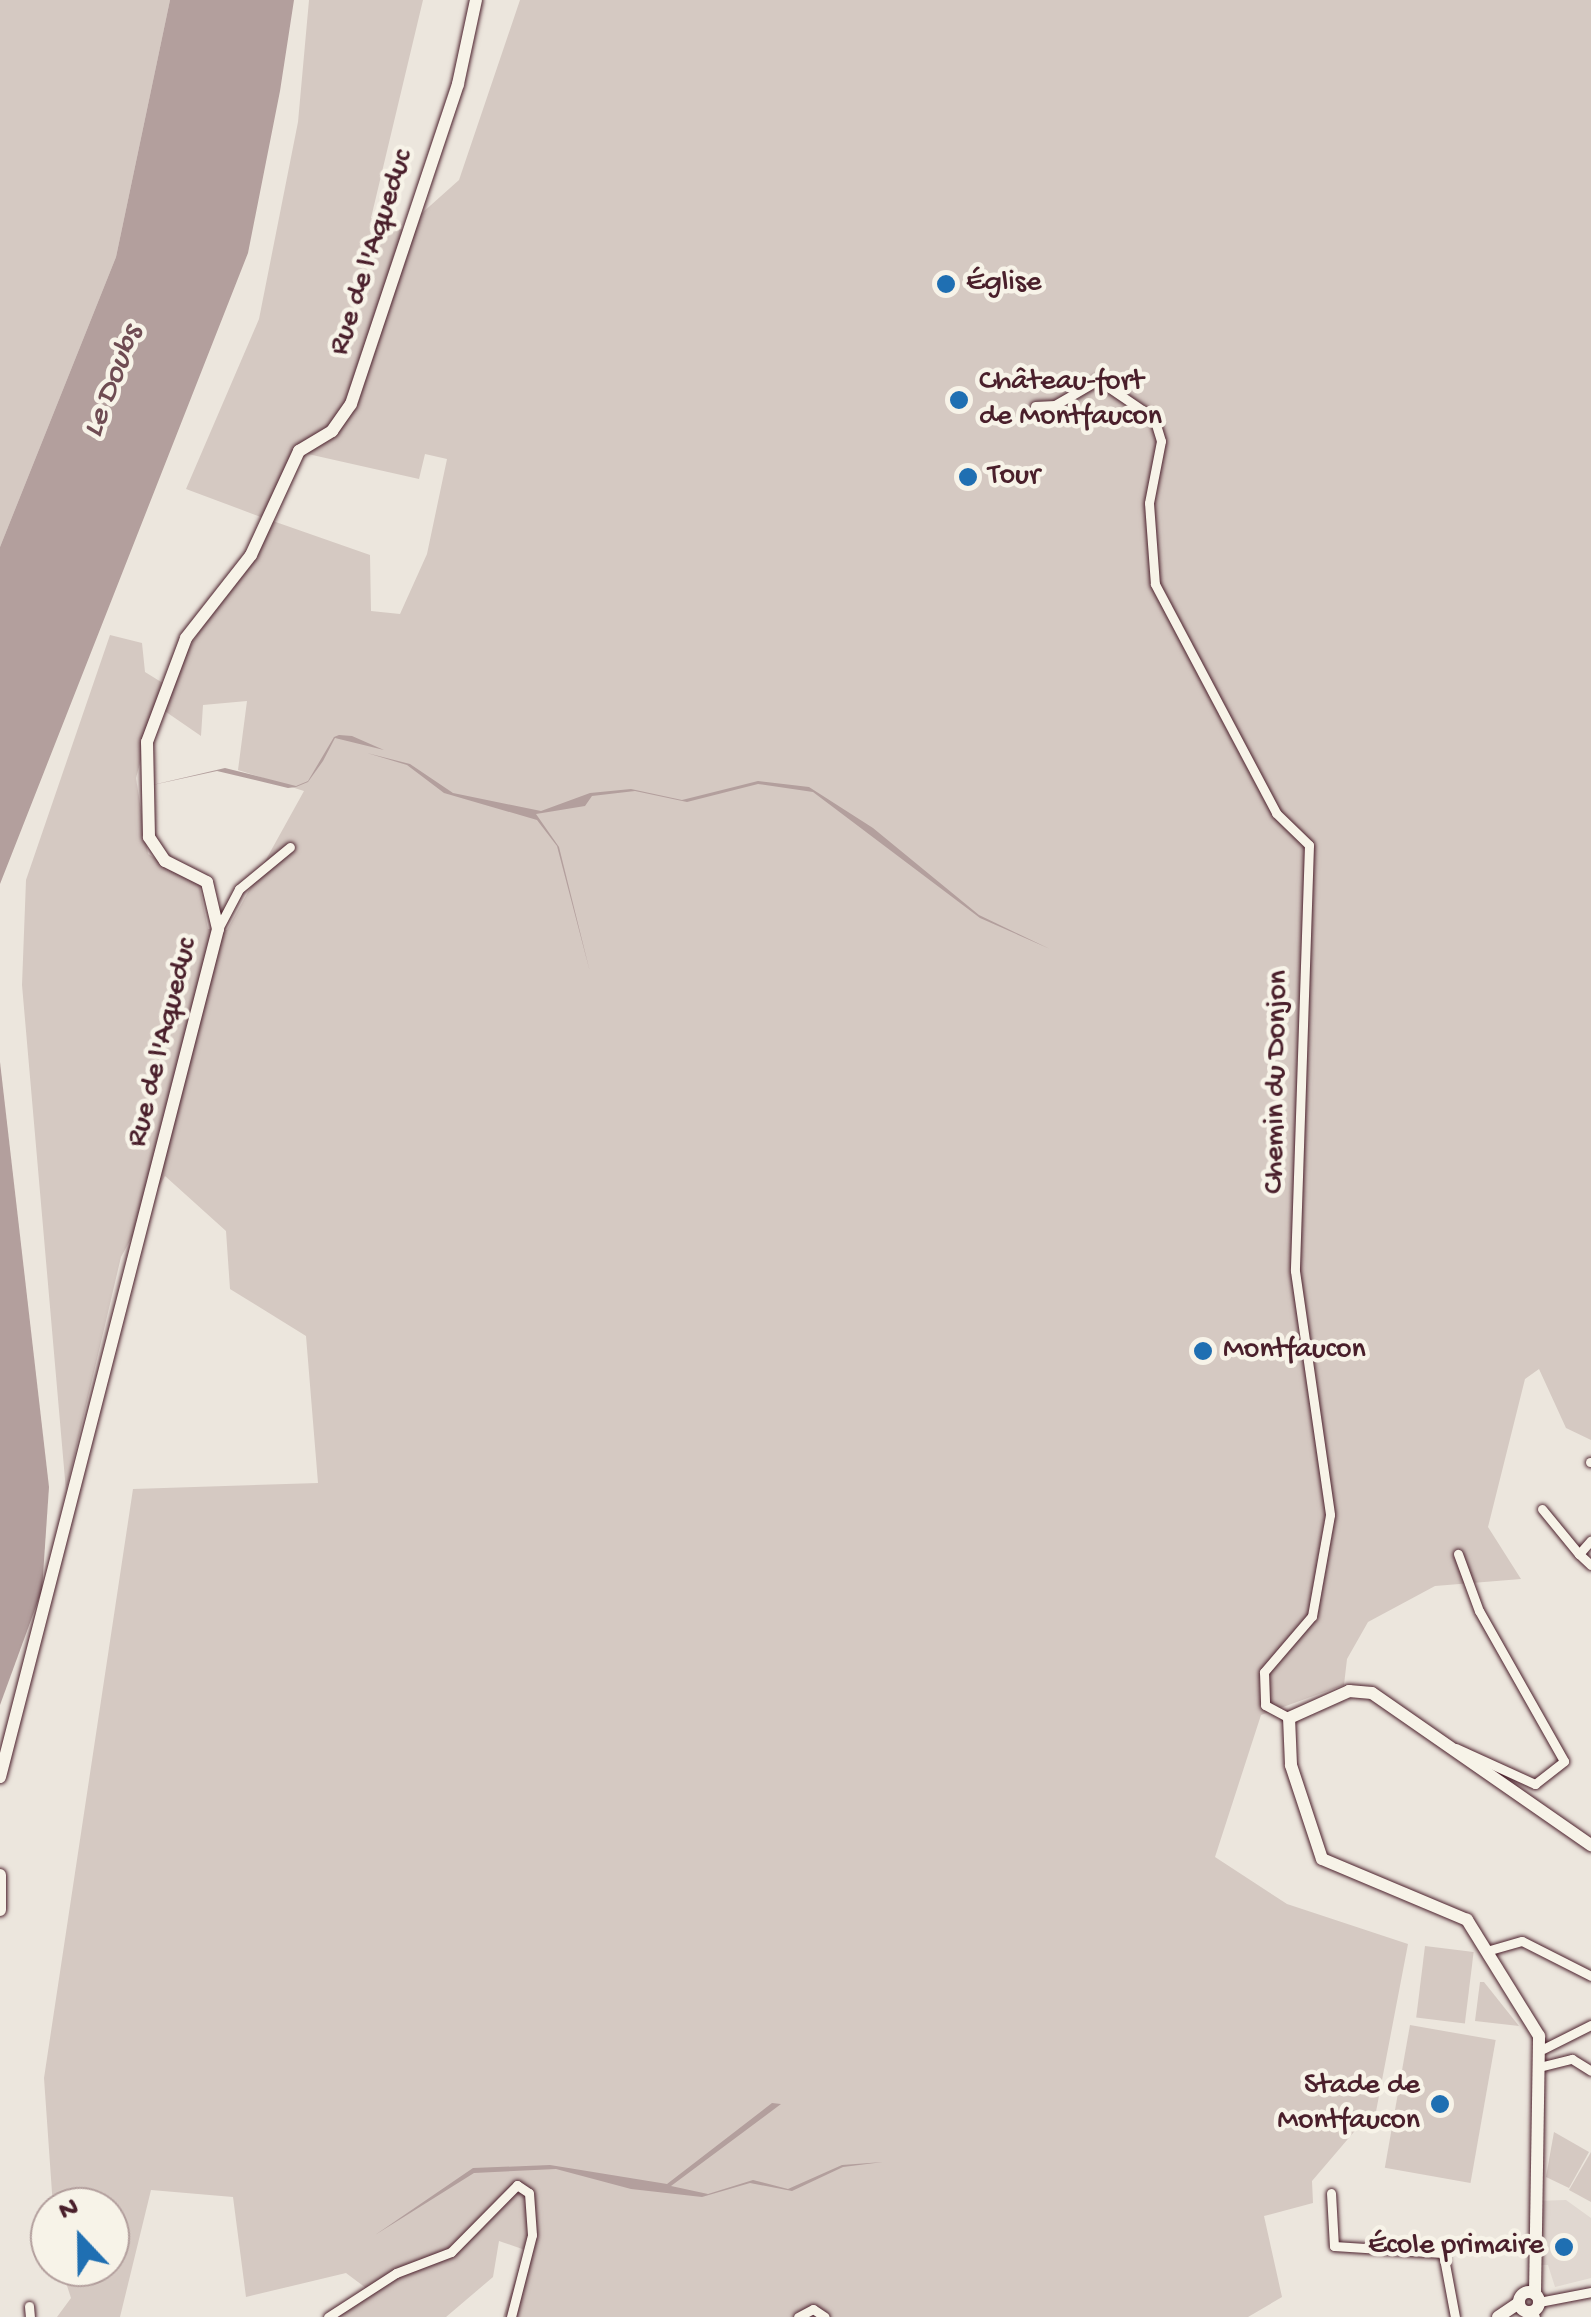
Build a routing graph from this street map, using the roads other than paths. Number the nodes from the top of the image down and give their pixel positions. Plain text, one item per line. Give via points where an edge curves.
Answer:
1 (476, 0) edge
2 (1035, 406) dead end
3 (290, 847) dead end
4 (218, 929) junction
5 (1542, 1510) dead end
6 (1591, 1540) edge
7 (1458, 1554) dead end
8 (1579, 1554) junction
9 (1591, 1565) edge
10 (1288, 1718) junction
11 (1456, 1748) junction
12 (0, 1777) edge
13 (1591, 1845) edge
14 (0, 1875) edge
15 (0, 1910) edge
16 (1490, 1950) junction
17 (1591, 1976) edge
18 (1591, 2026) edge
19 (1543, 2048) junction
20 (1543, 2066) junction
21 (1591, 2071) edge
22 (1332, 2193) dead end
23 (1591, 2292) edge
24 (1530, 2305) edge
25 (328, 2317) edge
26 (511, 2317) edge
27 (798, 2317) edge
28 (825, 2317) edge
29 (1455, 2317) edge
30 (1498, 2317) edge
31 (1512, 2317) edge

1 - 4 street, Rue de l'Aqueduc via 458,84 351,404 332,431 299,451 251,554 186,638 147,742 148,837 165,862 207,882
2 - 10 street, Chemin du Donjon via 1055,405 1098,380 1154,418 1162,441 1148,516 1154,584 1276,814 1309,845 1295,1271 1330,1529 1312,1616 1264,1672 1266,1705
3 - 4 street via 239,888
4 - 12 street, Rue de l'Aqueduc
5 - 8 street
6 - 8 street
7 - 11 street via 1479,1611 1564,1761 1535,1784
8 - 9 street
10 - 11 street via 1349,1690 1372,1693
10 - 16 street via 1300,1801 1322,1859 1466,1920
11 - 13 street
14 - 15 street
16 - 17 street via 1522,1941
16 - 19 street
18 - 19 street
19 - 20 street
20 - 21 street via 1572,2058
20 - 24 street
22 - 29 street via 1334,2246 1443,2253
23 - 24 street
24 - 30 street
24 - 31 street
25 - 26 street via 396,2273 451,2252 517,2185 529,2193 532,2235
27 - 28 street via 813,2309

